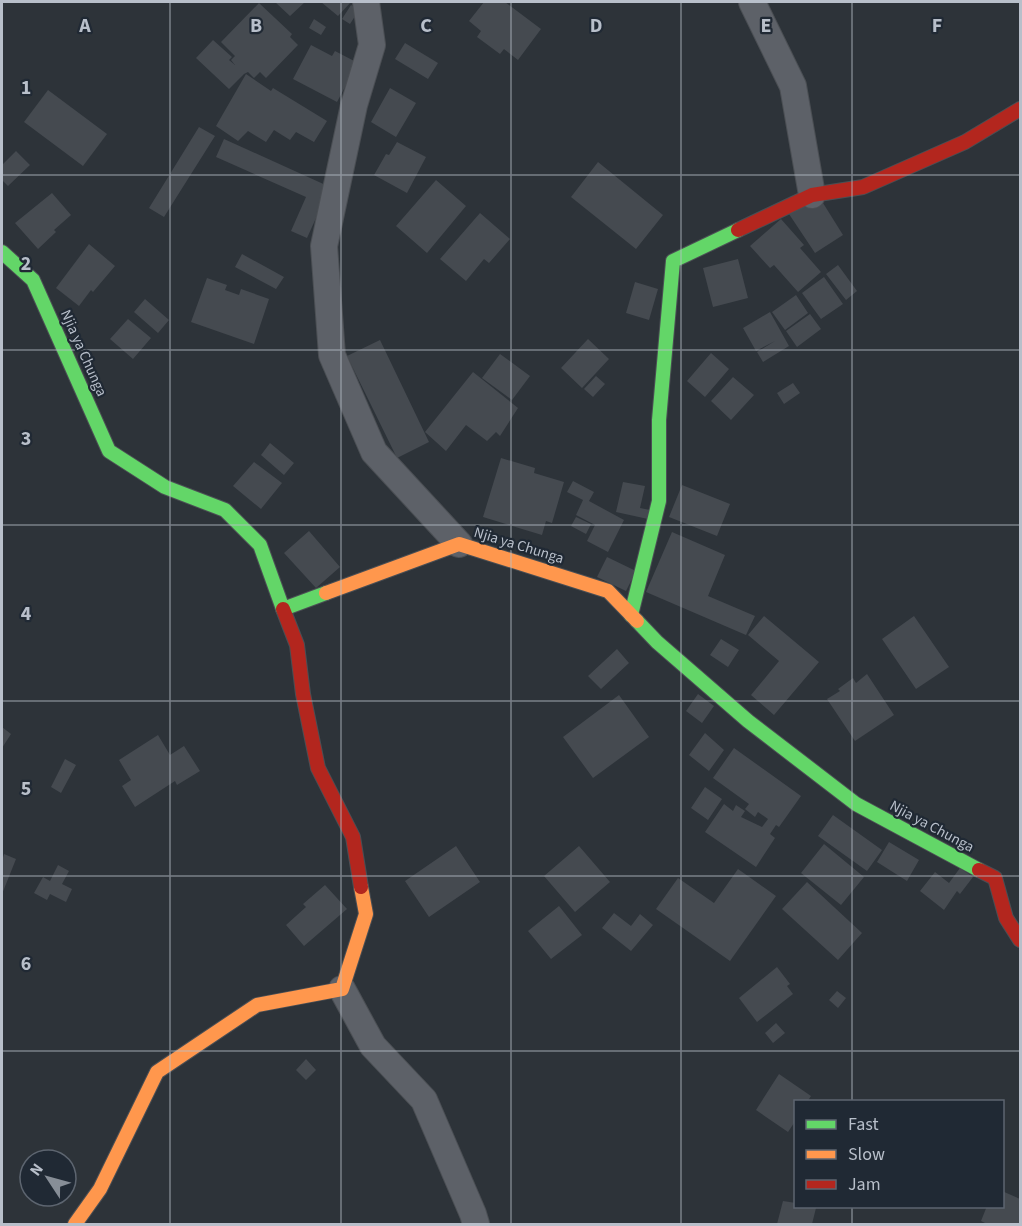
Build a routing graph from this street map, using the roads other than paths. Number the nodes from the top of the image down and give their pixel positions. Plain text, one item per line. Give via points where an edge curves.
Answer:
1 (366, 2) edge
2 (752, 2) edge
3 (1020, 109) edge
4 (812, 195) junction
5 (2, 252) edge
6 (459, 544) junction
7 (283, 609) junction
8 (631, 615) junction
9 (1020, 940) edge
10 (342, 989) junction
11 (75, 1224) edge
12 (476, 1224) edge

1 - 6 street via 372,45 354,105 324,246 332,356 374,452
2 - 4 street via 793,86
3 - 4 street via 965,142 863,187
4 - 8 street via 673,261 659,420 659,501
5 - 7 street, Njia ya Chunga via 33,280 109,451 165,487 225,510 260,545
6 - 7 street, Njia ya Chunga
6 - 8 street, Njia ya Chunga via 608,591
7 - 10 street via 297,645 318,768 353,837 366,914
8 - 9 street, Njia ya Chunga via 748,721 856,804 994,878 1006,918
10 - 11 street via 257,1005 157,1072 100,1189
10 - 12 street via 373,1046 424,1100

